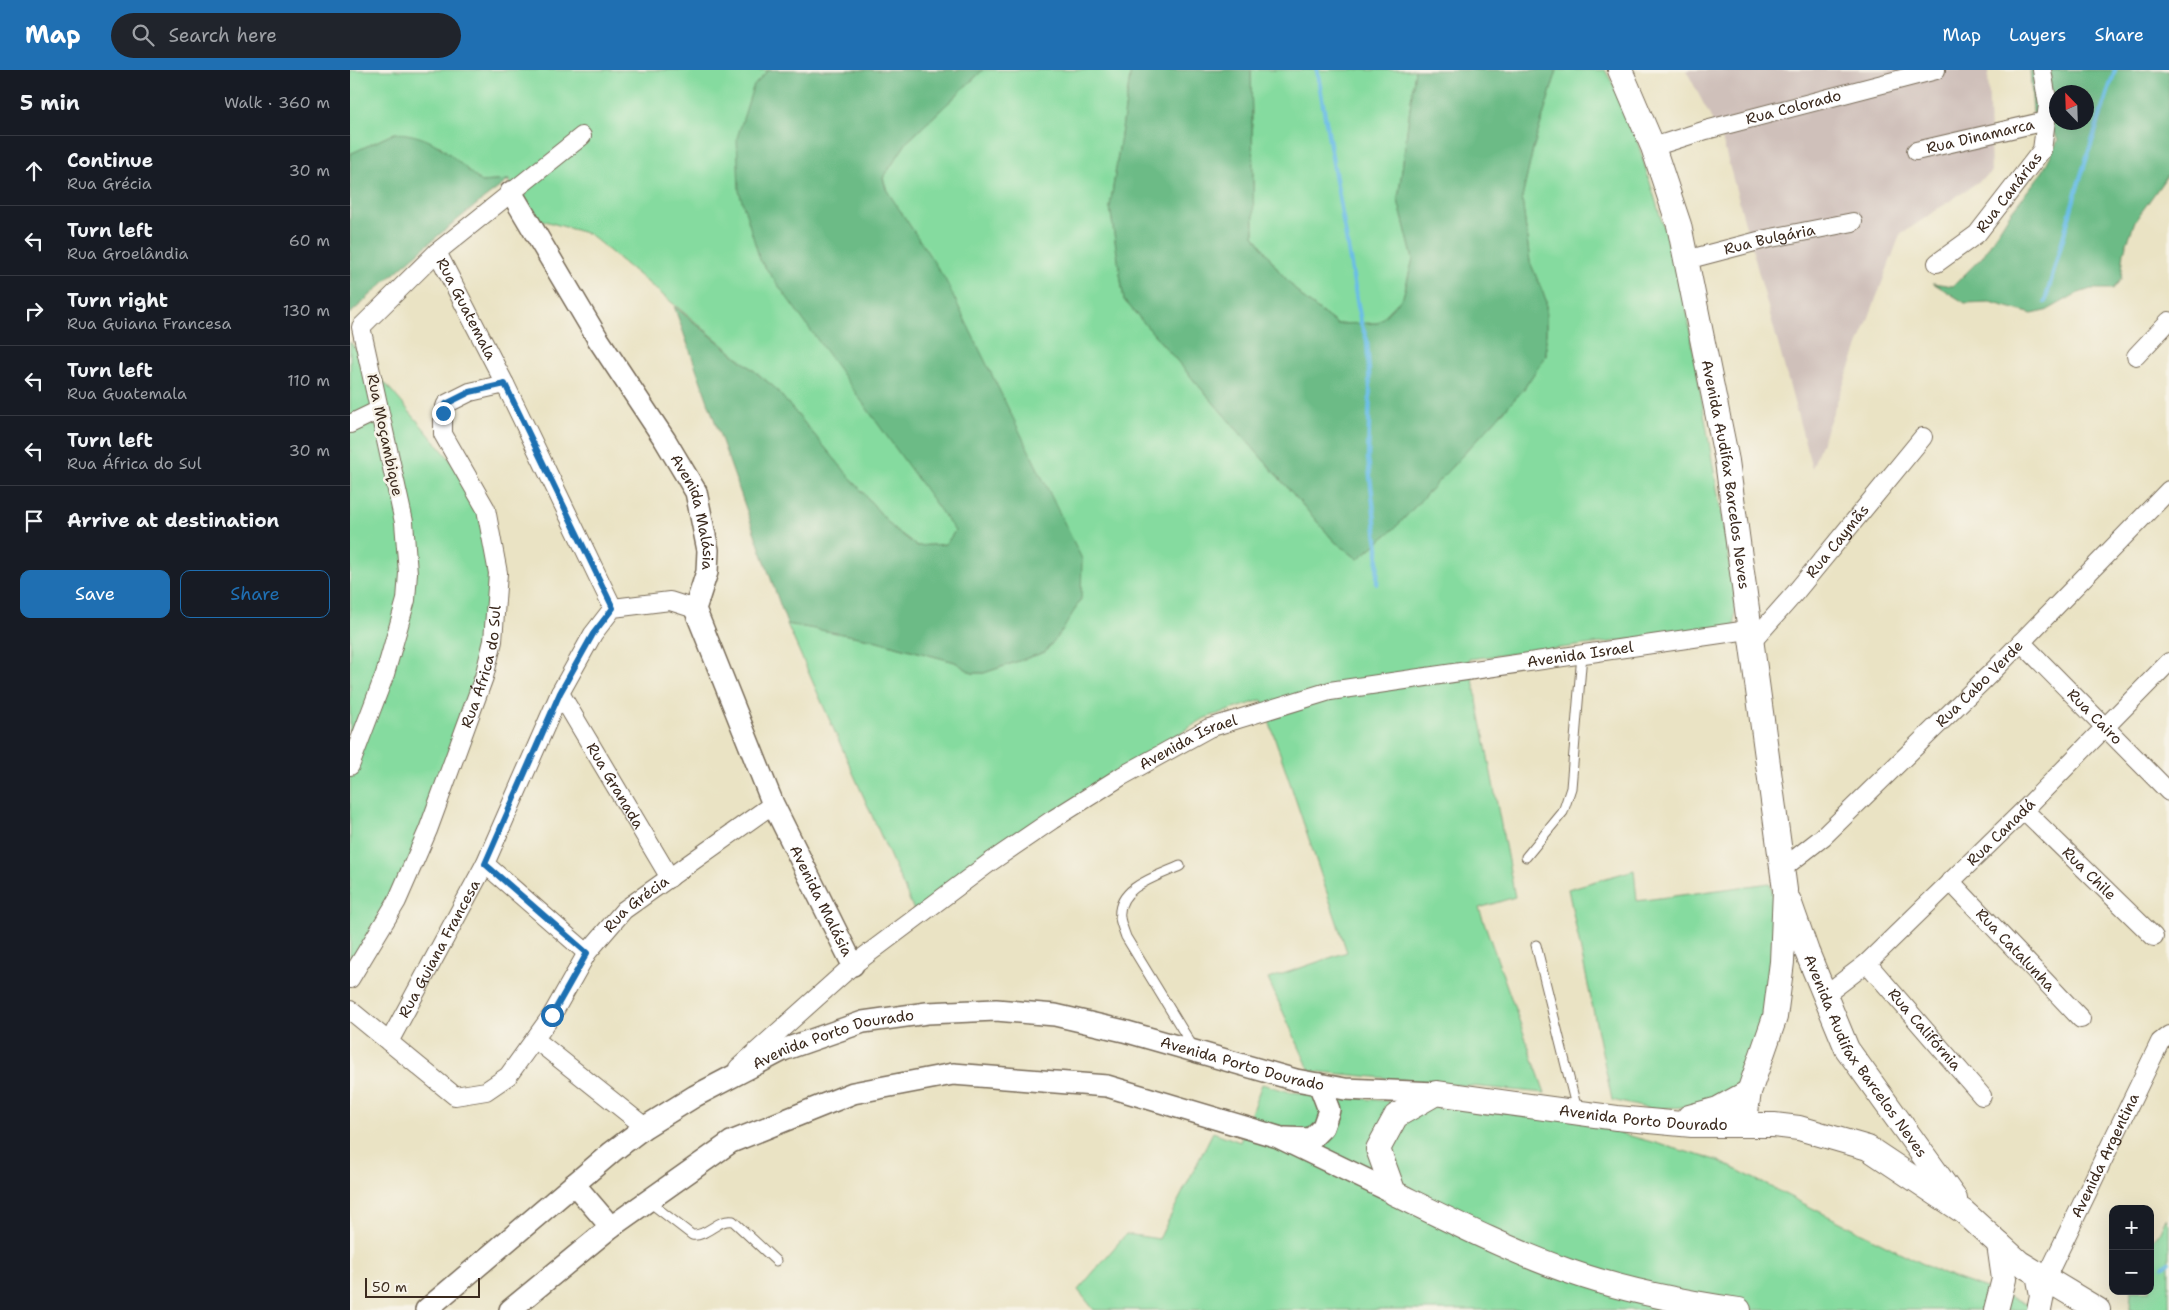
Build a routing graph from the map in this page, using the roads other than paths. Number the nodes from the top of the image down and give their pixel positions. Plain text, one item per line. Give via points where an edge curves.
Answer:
1 (1620, 70) edge
2 (1936, 70) edge
3 (2042, 70) edge
4 (2046, 121) junction
5 (582, 136) dead end
6 (1653, 147) junction
7 (1916, 151) dead end
8 (511, 192) junction
9 (1853, 222) dead end
10 (437, 252) junction
11 (1686, 260) junction
12 (1936, 263) dead end
13 (2169, 321) edge
14 (2136, 356) dead end
15 (505, 384) junction
16 (379, 410) junction
17 (350, 424) edge
18 (1922, 437) dead end
19 (2169, 490) edge
20 (613, 608) junction
21 (695, 609) junction
22 (1749, 637) junction
23 (2021, 642) junction
24 (1582, 654) junction
25 (2169, 662) edge
26 (560, 693) junction
27 (2104, 728) junction
28 (350, 766) edge
29 (2169, 792) edge
30 (773, 804) junction
31 (2024, 810) junction
32 (1526, 857) dead end
33 (485, 864) junction
34 (1180, 866) dead end
35 (670, 878) junction
36 (1783, 880) junction
37 (1950, 881) junction
38 (2154, 937) dead end
39 (1536, 945) dead end
40 (587, 953) junction
41 (1867, 963) junction
42 (853, 965) junction
43 (350, 979) edge
44 (1826, 995) junction
45 (350, 1010) edge
46 (2081, 1019) dead end
47 (2169, 1035) edge
48 (536, 1040) junction
49 (389, 1042) junction
50 (1196, 1052) junction
51 (725, 1080) junction
52 (1319, 1084) junction
53 (1749, 1092) junction
54 (1436, 1093) junction
55 (1982, 1096) dead end
56 (1577, 1112) junction
57 (1617, 1118) junction
58 (1744, 1125) junction
59 (645, 1126) junction
60 (1278, 1137) junction
61 (574, 1184) junction
62 (1394, 1193) junction
63 (647, 1201) junction
64 (1964, 1212) junction
65 (611, 1227) junction
66 (1999, 1244) junction
67 (776, 1261) dead end
68 (2042, 1276) junction
69 (426, 1310) edge
70 (510, 1310) edge
71 (1739, 1310) edge
72 (1996, 1310) edge
73 (2039, 1310) edge
74 (2098, 1310) edge

1 - 6 main road, Avenida Audifax Barcelos Neves
2 - 6 street, Rua Colorado
3 - 4 street, Rua Canárias via 2048,105
4 - 7 street, Rua Dinamarca
4 - 12 street, Rua Canárias via 2042,150 1977,234
5 - 8 street, Rua Moçambique
6 - 11 main road, Avenida Audifax Barcelos Neves via 1679,225
8 - 10 street, Rua Moçambique
8 - 21 street, Avenida Malásia via 598,339 696,492 708,557 707,572
9 - 11 street, Rua Bulgária via 1766,239
10 - 15 street, Rua Guatemala
10 - 16 street, Rua Moçambique via 361,327
11 - 22 main road, Avenida Audifax Barcelos Neves via 1727,461
13 - 14 street
15 - 20 street, Rua Guatemala
15 - 43 street, Rua África do Sul via 470,392 446,404 443,413 443,434 486,509 498,573 493,641 484,677 428,830 397,901
16 - 17 street
16 - 28 street, Rua Moçambique via 404,522 406,600 385,674
18 - 22 street, Rua Caymãs via 1795,593
19 - 23 street, Rua Cabo Verde
20 - 21 street via 670,601
20 - 26 street, Rua Guiana Francesa via 593,634
21 - 30 street, Avenida Malásia
22 - 24 street, Avenida Israel
22 - 36 main road, Avenida Audifax Barcelos Neves
23 - 27 street, Rua Cairo
23 - 36 street, Rua Cabo Verde
24 - 32 lane via 1571,788 1563,812
24 - 42 street, Avenida Israel via 1330,691 1209,728 1122,776 1052,820
25 - 27 street, Rua Canadá
26 - 33 street, Rua Guiana Francesa
26 - 35 street, Rua Granada
27 - 29 street, Rua Cairo
27 - 31 street, Rua Canadá
30 - 35 street, Rua Grécia
30 - 42 street, Avenida Malásia
31 - 37 street, Rua Canadá
31 - 38 street, Rua Chile
33 - 40 street
33 - 49 street, Rua Guiana Francesa
34 - 50 lane via 1137,885 1123,899 1120,917 1126,937
35 - 40 street, Rua Grécia via 624,910
36 - 44 main road, Avenida Audifax Barcelos Neves via 1807,952
36 - 53 main road, Avenida Audifax Barcelos Neves via 1782,962 1774,1017
37 - 41 street, Rua Canadá
37 - 46 street, Rua Catalunha
39 - 56 lane
40 - 48 street, Rua Grécia
41 - 44 street, Rua Canadá
41 - 55 street, Rua Califórnia
42 - 51 street, Avenida Israel
44 - 64 main road, Avenida Audifax Barcelos Neves via 1847,1049
45 - 49 street, Rua Grécia
47 - 68 street, Avenida Argentina via 2160,1042
48 - 49 street, Rua Grécia via 508,1076 486,1091 456,1096
48 - 59 street
50 - 51 street, Avenida Porto Dourado via 1055,1015 996,1010 927,1013 863,1022 807,1040
50 - 52 street, Avenida Porto Dourado
51 - 59 street, Avenida Porto Dourado
52 - 54 street, Avenida Porto Dourado via 1344,1089
52 - 60 street via 1329,1110 1323,1126 1311,1139
53 - 57 main road via 1718,1109 1688,1117
53 - 58 main road, Avenida Audifax Barcelos Neves
54 - 56 main road, Avenida Porto Dourado
54 - 62 main road via 1396,1116 1378,1149
56 - 57 main road, Avenida Porto Dourado
57 - 58 main road, Avenida Porto Dourado via 1692,1125
58 - 64 main road, Avenida Porto Dourado via 1799,1128 1868,1148
59 - 61 street, Avenida Porto Dourado
60 - 62 street
60 - 63 street via 1107,1086 953,1074 852,1093 731,1142
61 - 65 street
61 - 69 street, Avenida Porto Dourado
62 - 71 main road via 1568,1270 1621,1286
63 - 65 street
63 - 67 lane via 692,1235 699,1236 726,1221 733,1221
64 - 66 main road, Avenida Porto Dourado
65 - 70 street
66 - 68 main road, Avenida Porto Dourado via 2020,1263
66 - 72 main road via 2004,1279
68 - 73 main road
68 - 74 main road, Avenida Porto Dourado

